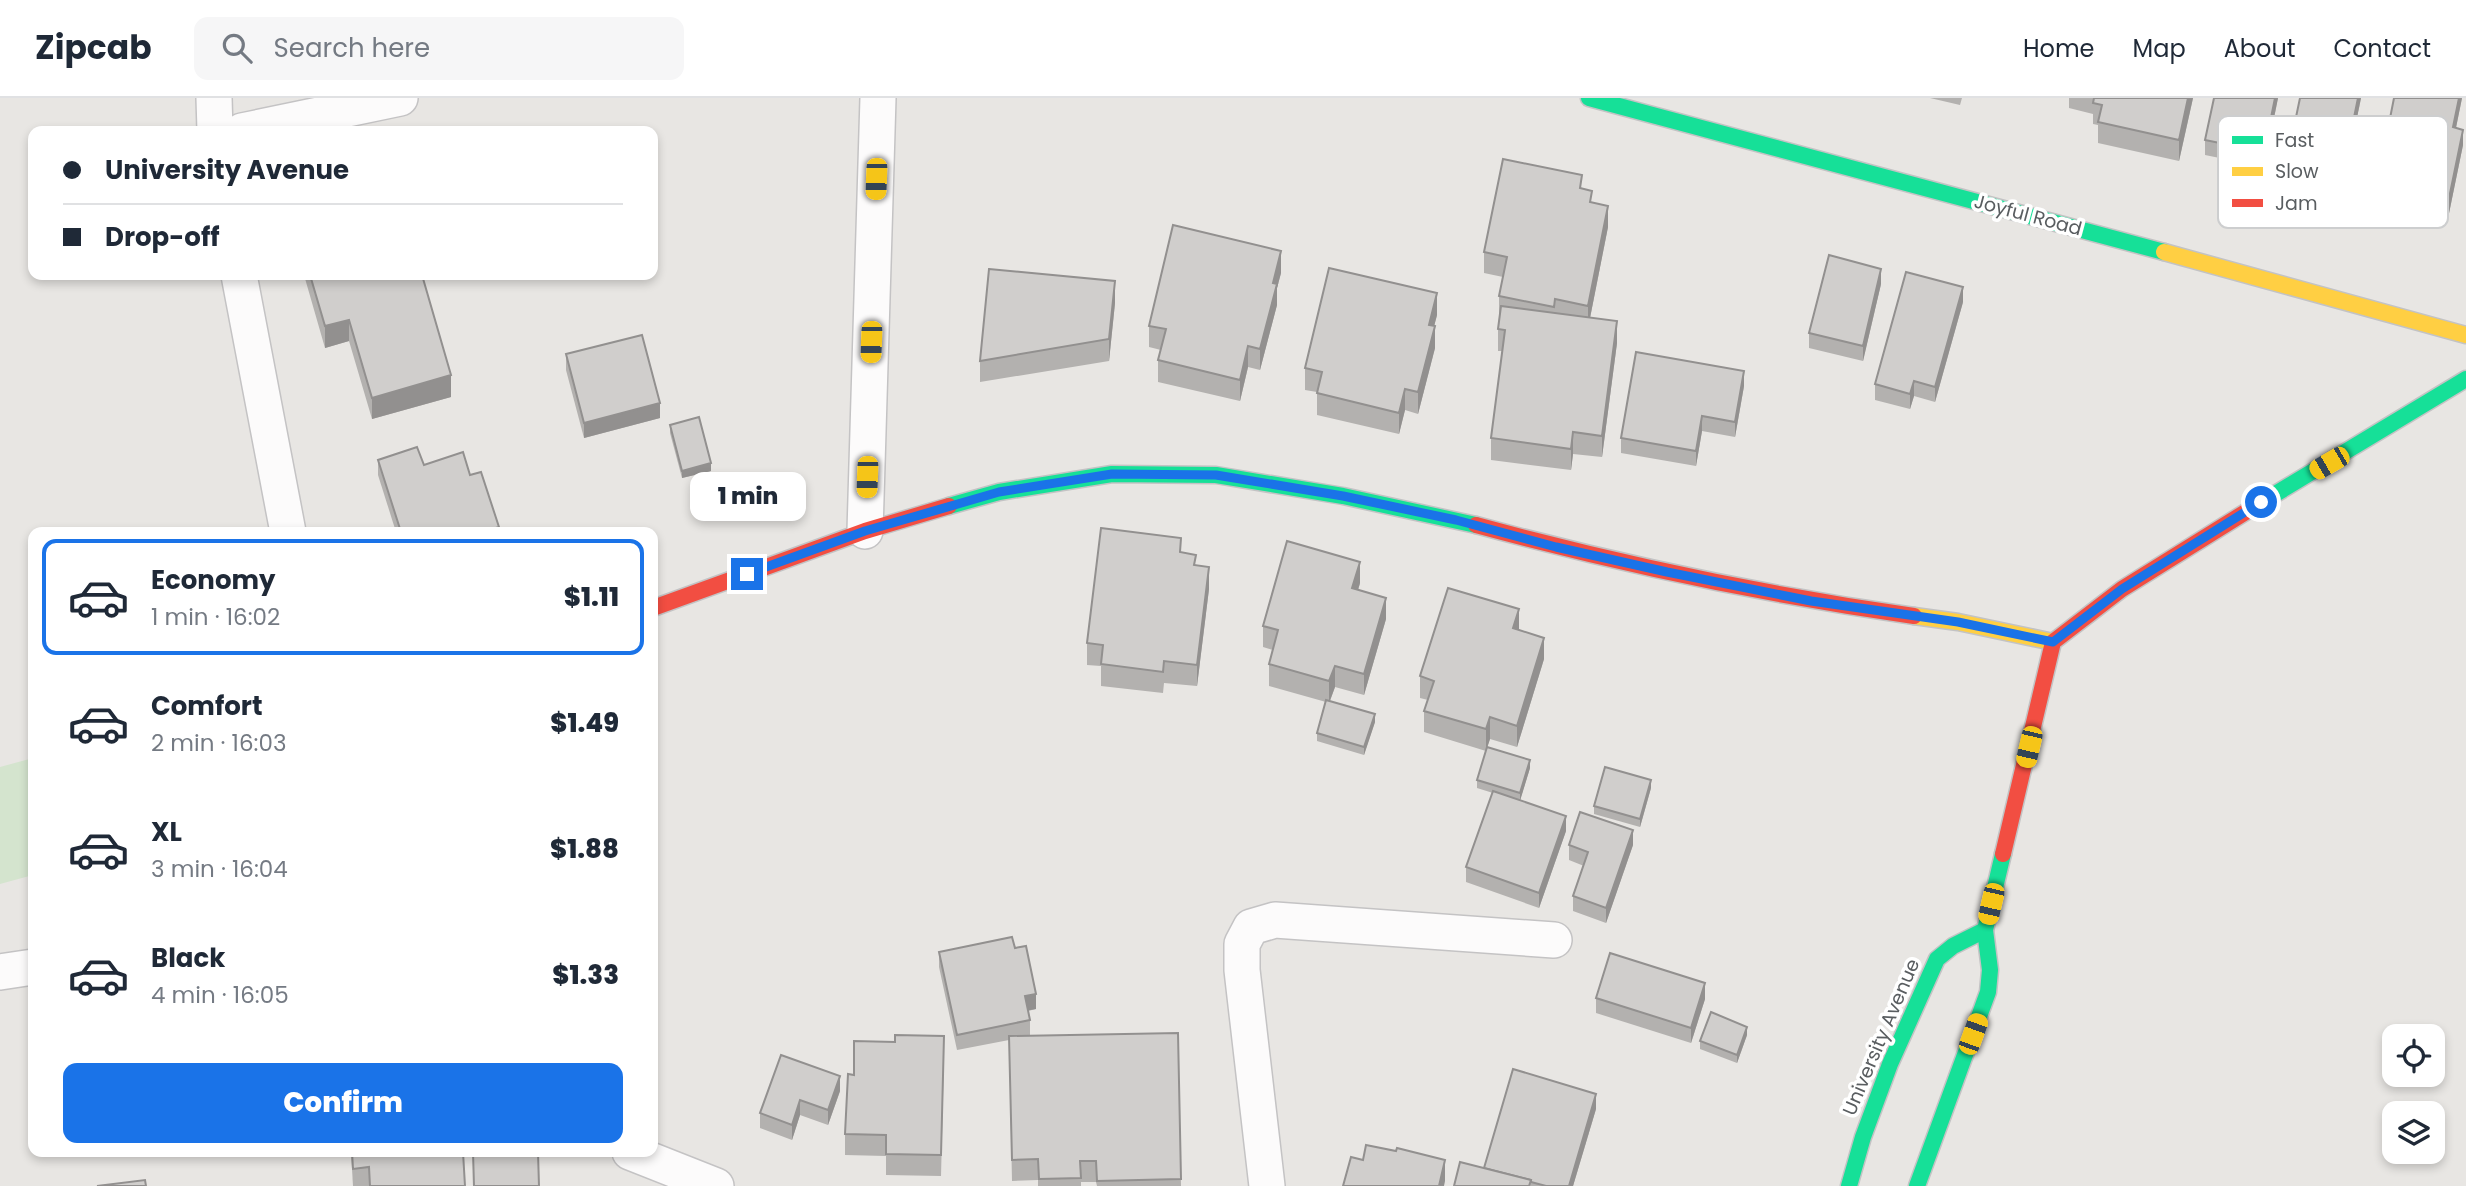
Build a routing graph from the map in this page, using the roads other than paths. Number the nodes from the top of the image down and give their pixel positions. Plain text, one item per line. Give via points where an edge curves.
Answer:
1 (214, 98) edge
2 (400, 98) edge
3 (878, 98) edge
4 (1589, 98) edge
5 (215, 126) edge
6 (266, 126) edge
7 (240, 280) edge
8 (2466, 335) edge
9 (2466, 379) edge
10 (287, 527) edge
11 (865, 531) junction
12 (658, 606) edge
13 (2053, 642) junction
14 (1985, 930) junction
15 (1553, 940) dead end
16 (28, 968) edge
17 (0, 972) edge
18 (643, 1157) edge
19 (716, 1186) edge
20 (1267, 1186) edge
21 (1849, 1186) edge
22 (1917, 1186) edge

1 - 5 street
2 - 6 street
3 - 11 street
4 - 8 street, Joyful Road
7 - 10 street
9 - 13 street via 2206,535 2122,589
11 - 12 street
11 - 13 street via 999,492 1112,474 1216,475 1456,520 1680,575
13 - 14 street
14 - 21 street, University Avenue via 1937,959 1890,1064
14 - 22 street via 1988,992
15 - 20 street via 1275,920 1251,927 1242,944 1242,970
16 - 17 street
18 - 19 street

